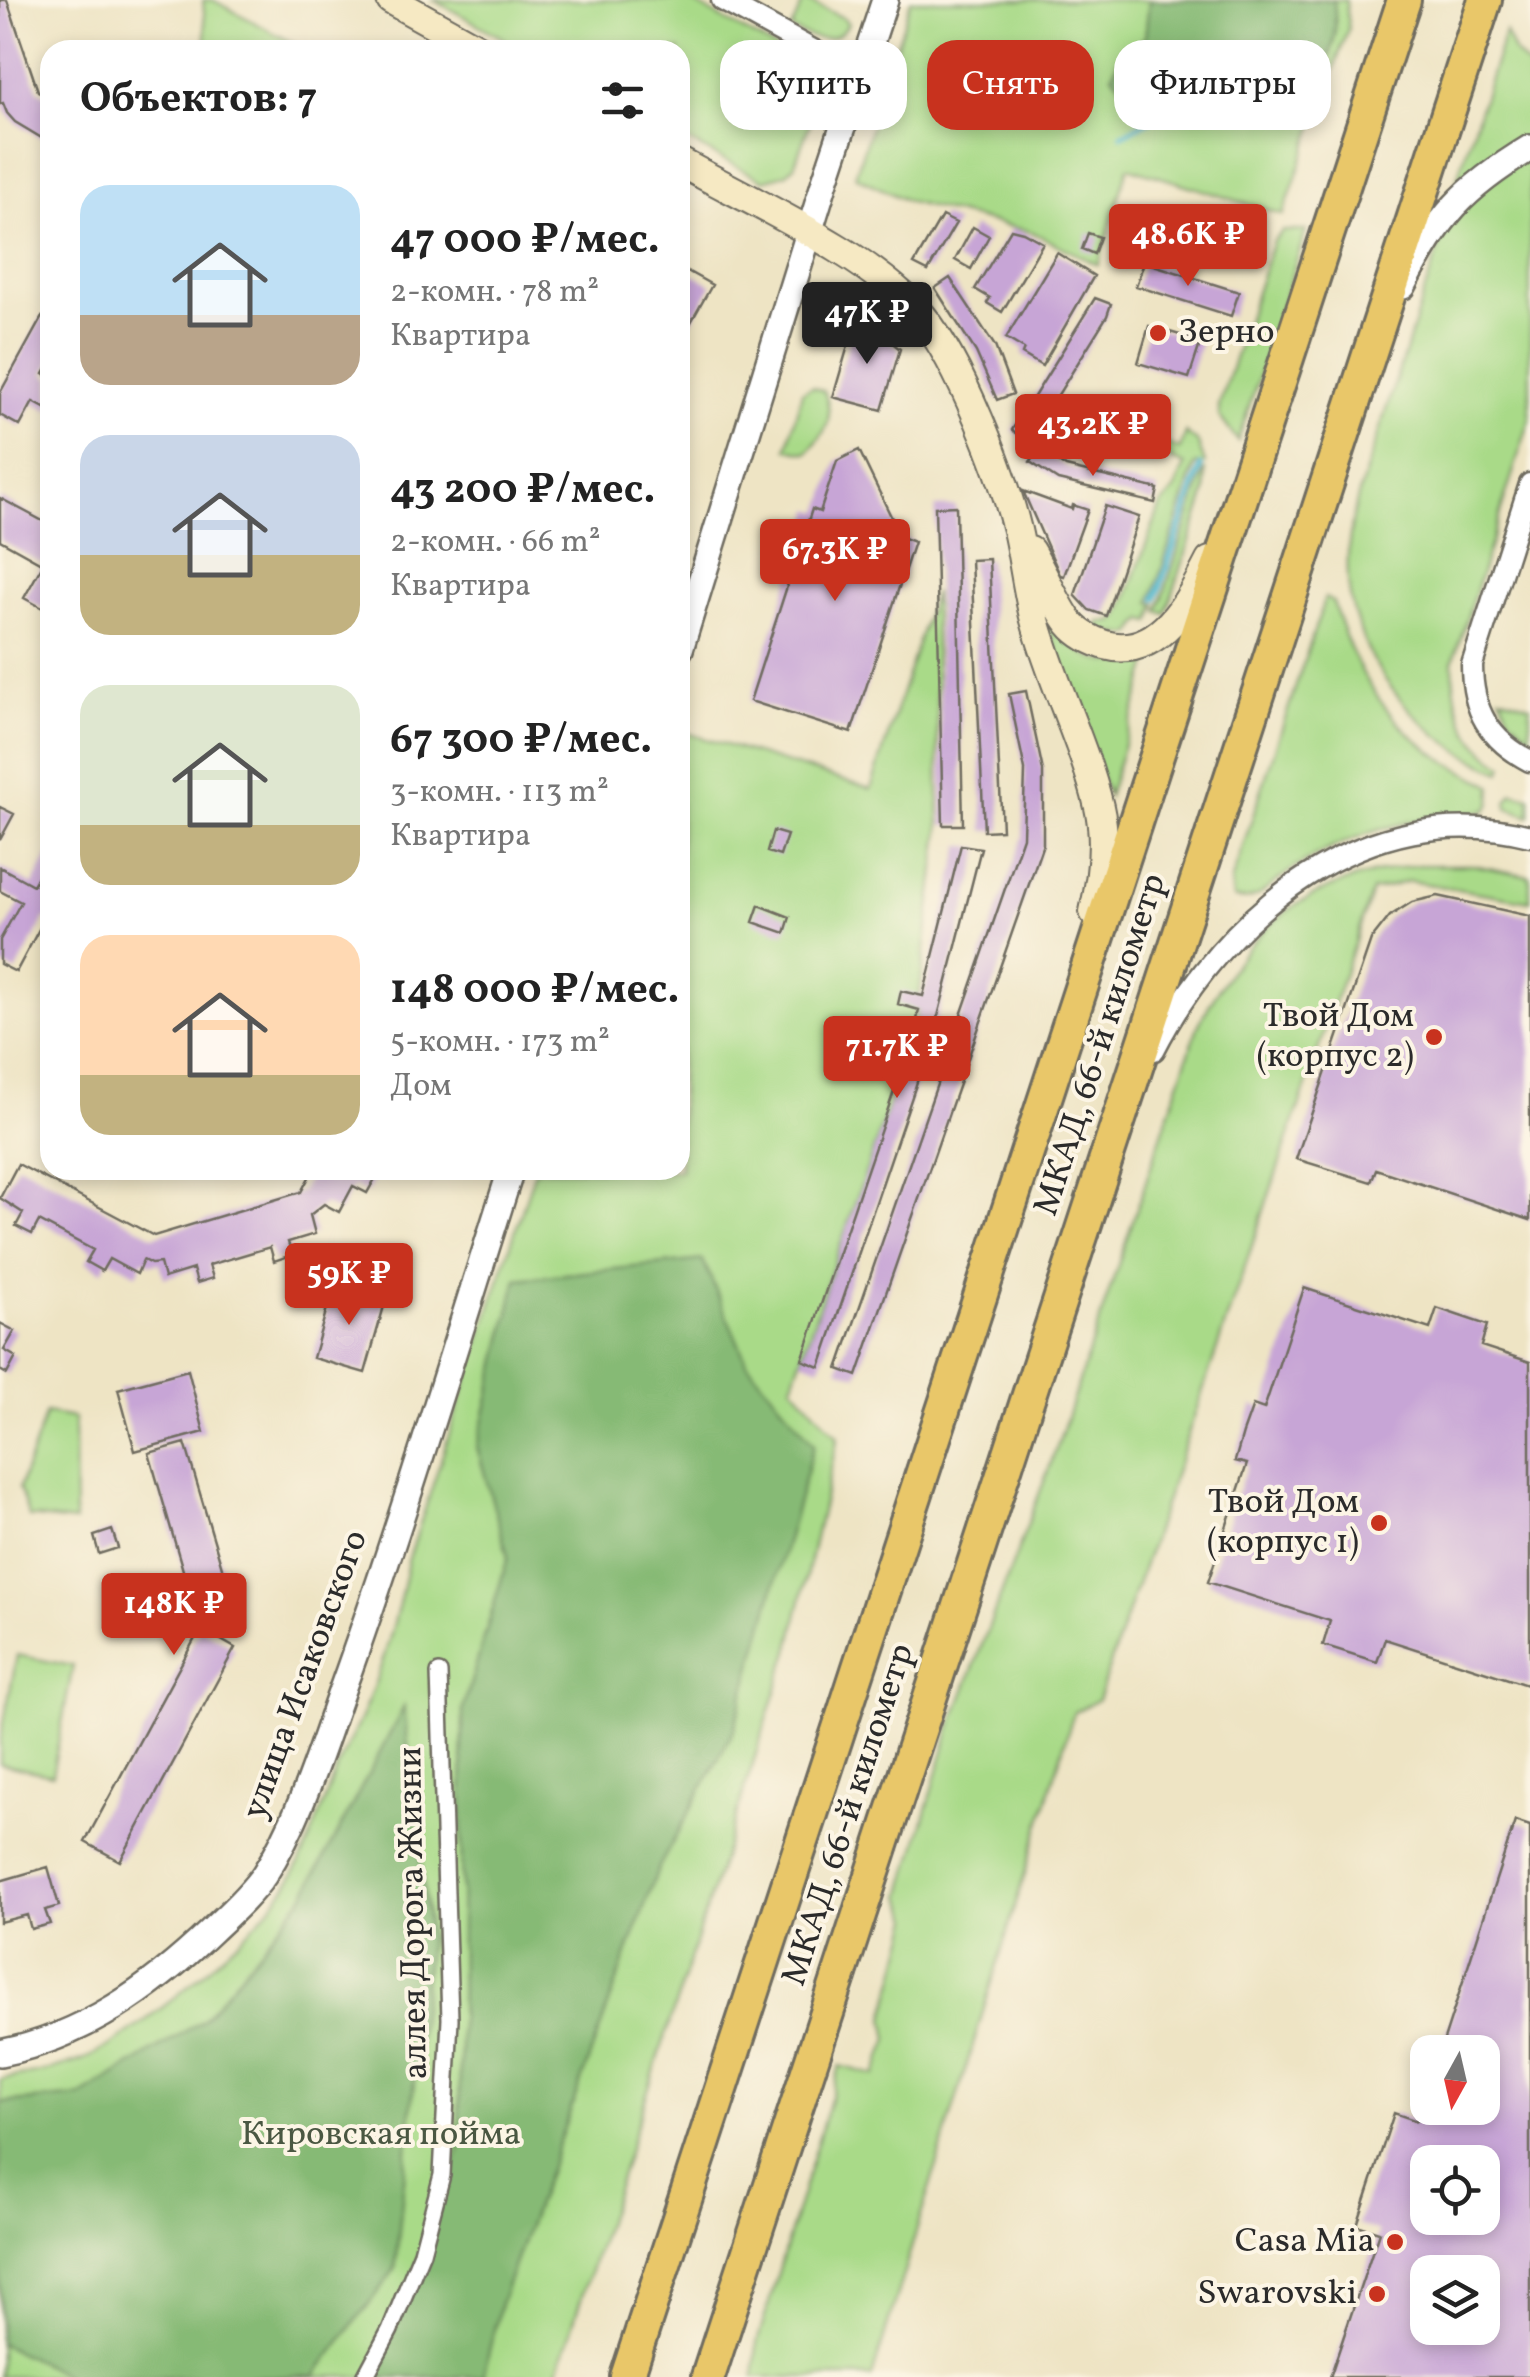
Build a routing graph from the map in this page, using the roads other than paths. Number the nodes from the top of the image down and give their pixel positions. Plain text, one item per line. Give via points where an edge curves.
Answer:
1 (391, 0) edge
2 (722, 0) edge
3 (885, 0) edge
4 (1404, 0) edge
5 (1485, 0) edge
6 (463, 40) edge
7 (795, 40) edge
8 (872, 40) edge
9 (843, 130) edge
10 (1530, 148) edge
11 (690, 168) edge
12 (809, 234) junction
13 (1361, 376) junction
14 (1530, 484) edge
15 (1236, 511) junction
16 (1016, 528) junction
17 (690, 617) edge
18 (1530, 760) edge
19 (1530, 836) edge
20 (1070, 1021) junction
21 (1119, 1118) junction
22 (507, 1180) edge
23 (439, 1673) dead end
24 (0, 2053) edge
25 (365, 2377) edge
26 (627, 2377) edge
27 (708, 2377) edge

1 - 6 main road
2 - 7 street
3 - 8 street
4 - 15 highway, МКАД, 66-й километр
5 - 13 highway, МКАД, 66-й километр
9 - 12 street
10 - 13 street via 1443,216
11 - 12 main road
12 - 16 main road via 894,287 923,318 975,414
12 - 17 street
13 - 21 highway, МКАД, 66-й километр
14 - 18 street via 1481,629 1472,691 1490,731
15 - 16 main road via 1192,596 1160,634 1138,646 1086,638 1068,622
15 - 20 highway, МКАД, 66-й километр
16 - 20 main road via 1035,620 1101,826 1100,886
19 - 21 street via 1476,828 1420,832 1355,852 1297,881 1254,913 1209,962
20 - 26 highway, МКАД, 66-й километр
21 - 27 highway, МКАД, 66-й километр
22 - 24 street, улица Исаковского via 325,1737 262,1878 200,1942 130,1999 41,2044
23 - 25 street, аллея Дорога Жизни via 450,2018 442,2175 422,2252

